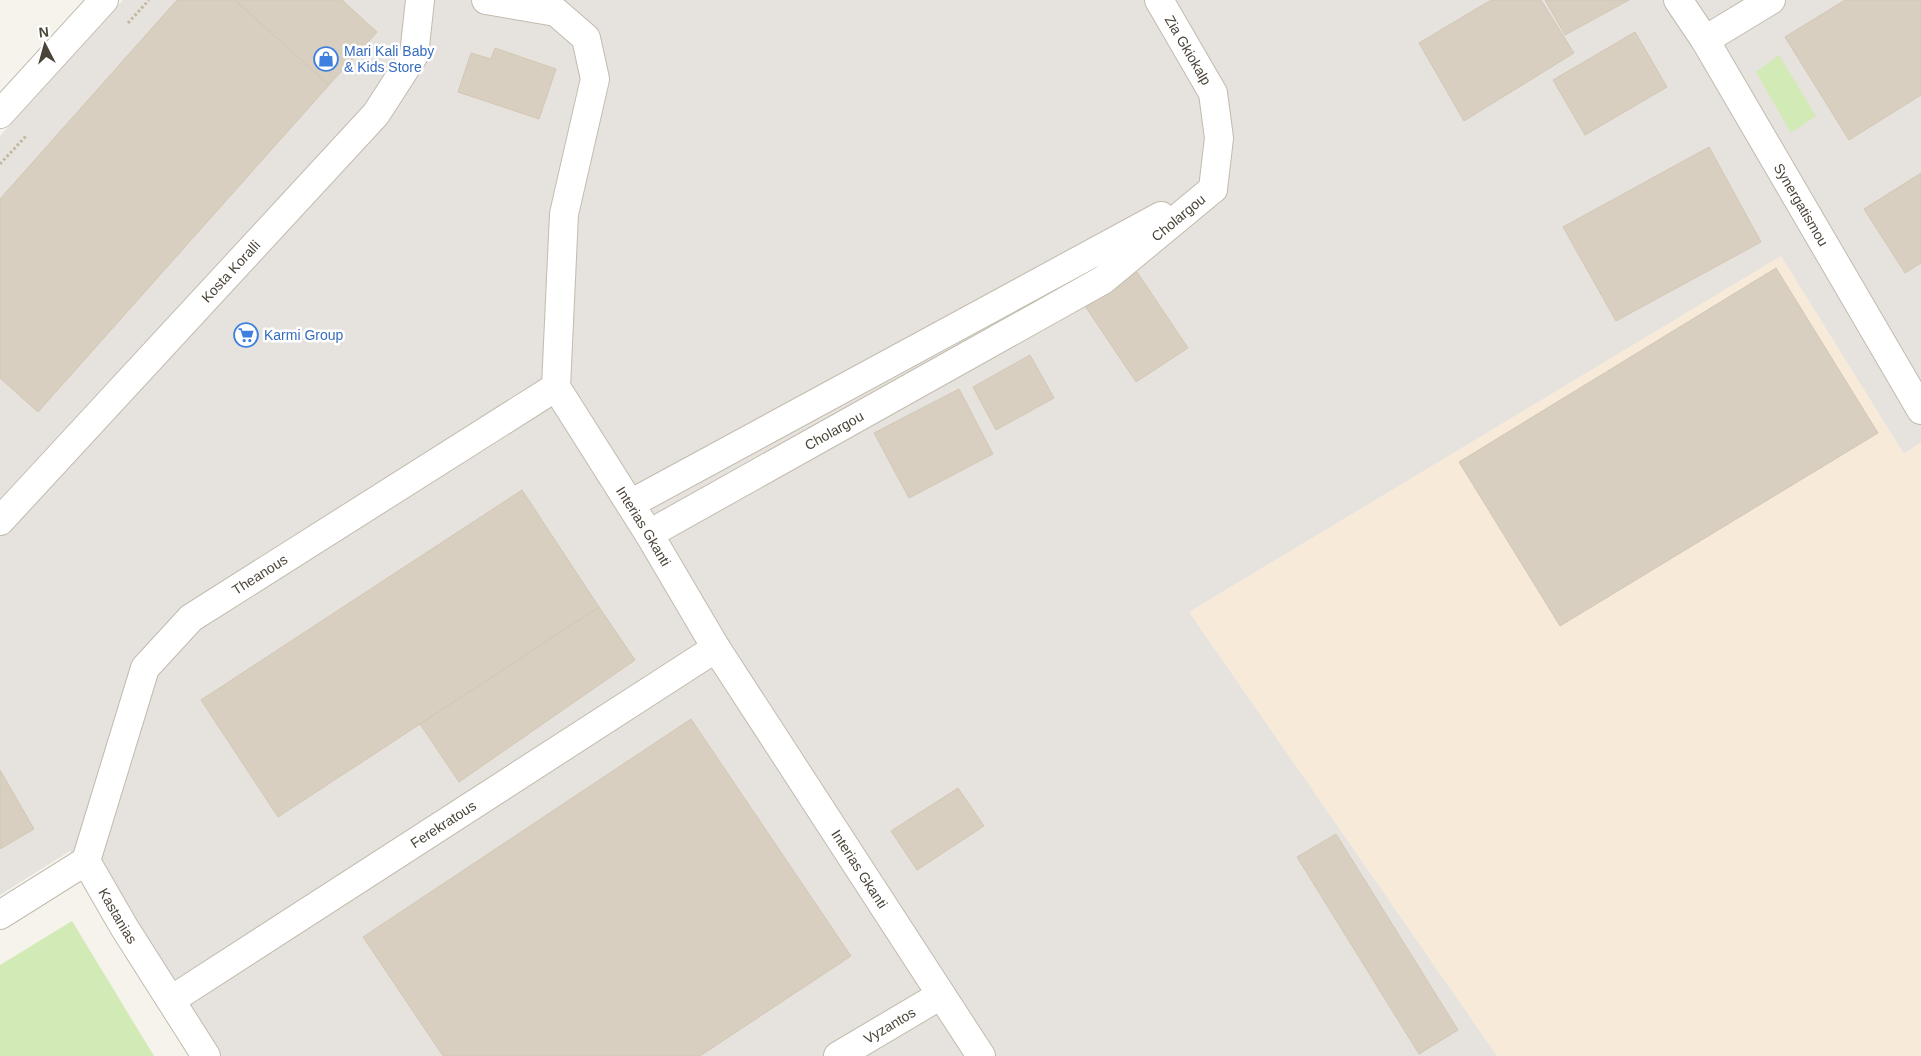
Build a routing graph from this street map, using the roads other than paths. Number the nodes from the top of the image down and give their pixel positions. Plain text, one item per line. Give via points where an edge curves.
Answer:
1 (104, 0) edge
2 (420, 0) edge
3 (486, 0) edge
4 (1159, 0) edge
5 (1678, 0) edge
6 (1771, 0) edge
7 (1705, 40) junction
8 (0, 114) edge
9 (1213, 188) junction
10 (556, 387) junction
11 (1921, 410) edge
12 (630, 504) junction
13 (0, 521) edge
14 (649, 534) junction
15 (716, 648) junction
16 (86, 861) junction
17 (0, 914) edge
18 (941, 995) junction
19 (171, 1000) junction
20 (206, 1056) edge
21 (838, 1056) edge
22 (980, 1056) edge

1 - 8 street
2 - 13 street, Kosta Koralli via 414,55 376,114
3 - 10 street via 556,12 586,38 595,79 564,214
4 - 9 street, Zia Gkiokalp via 1213,93 1219,138
5 - 7 street, Synergatismou
6 - 7 street
7 - 11 street, Synergatismou
9 - 12 street, Cholargou
9 - 14 street, Cholargou via 1103,280
10 - 12 street, Interias Gkanti
10 - 16 street, Theanous via 191,618 145,668
12 - 14 street, Interias Gkanti
14 - 15 street, Interias Gkanti
15 - 18 street, Interias Gkanti
15 - 19 street, Ferekratous
16 - 17 street
16 - 19 street, Kastanias
18 - 21 street, Vyzantos
18 - 22 street, Interias Gkanti
19 - 20 street, Kastanias

